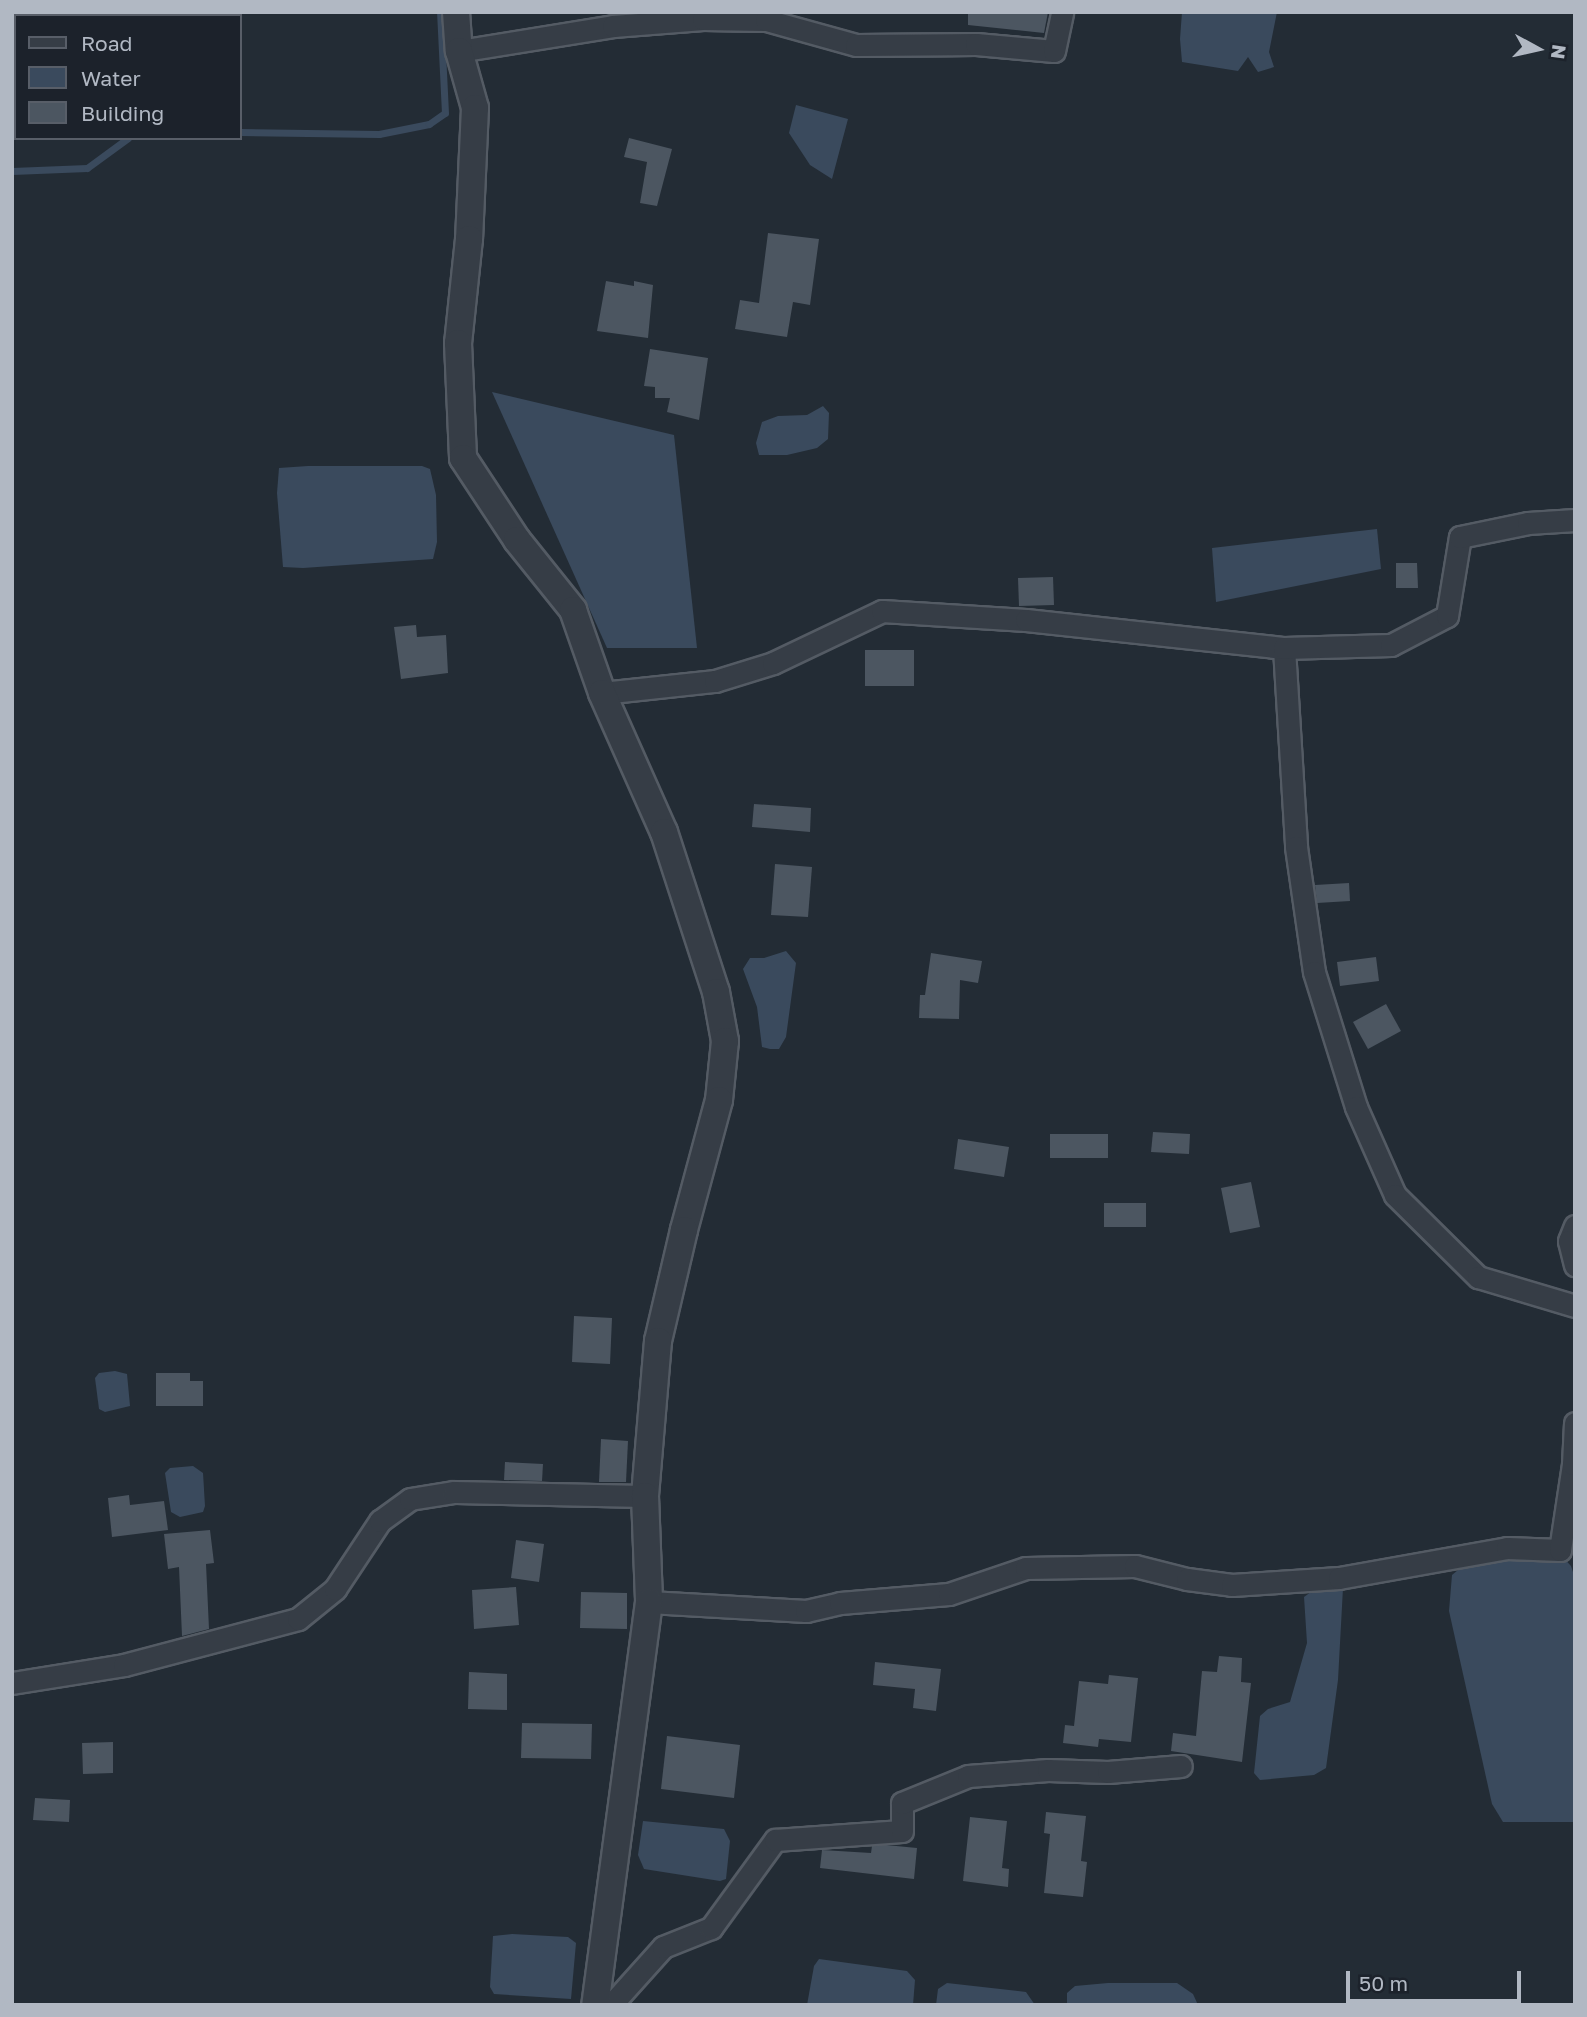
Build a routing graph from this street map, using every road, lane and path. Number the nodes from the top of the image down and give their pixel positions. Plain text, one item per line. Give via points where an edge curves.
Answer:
1 (456, 12) edge
2 (1062, 12) edge
3 (459, 51) junction
4 (1575, 520) edge
5 (1284, 648) junction
6 (601, 693) junction
7 (1575, 1226) edge
8 (1575, 1265) edge
9 (1575, 1306) edge
10 (1575, 1423) edge
11 (645, 1496) junction
12 (1567, 1550) edge
13 (649, 1602) junction
14 (12, 1683) edge
15 (1181, 1766) dead end
16 (595, 2005) edge
17 (611, 2005) edge

1 - 3 street
2 - 3 street via 1054,51 976,44 856,45 766,20 703,19 613,26
3 - 6 street via 475,108 469,239 458,342 463,458 517,540 573,610
4 - 5 street via 1528,523 1460,537 1447,616 1391,645
5 - 6 street via 882,611 773,663 715,681
5 - 9 street via 1296,847 1314,972 1356,1107 1395,1195 1478,1277
6 - 11 street via 664,832 716,992 725,1041 719,1100 659,1341
7 - 8 street via 1570,1241
10 - 12 street
11 - 13 street
11 - 14 street via 454,1492 410,1499 380,1521 335,1589 298,1619 124,1665
12 - 13 street via 1507,1548 1339,1578 1243,1584 1187,1579 1135,1566 1026,1568 950,1594 840,1603 806,1611
13 - 16 street
15 - 17 street via 968,1776 902,1803 902,1831 775,1840 711,1928 663,1947

